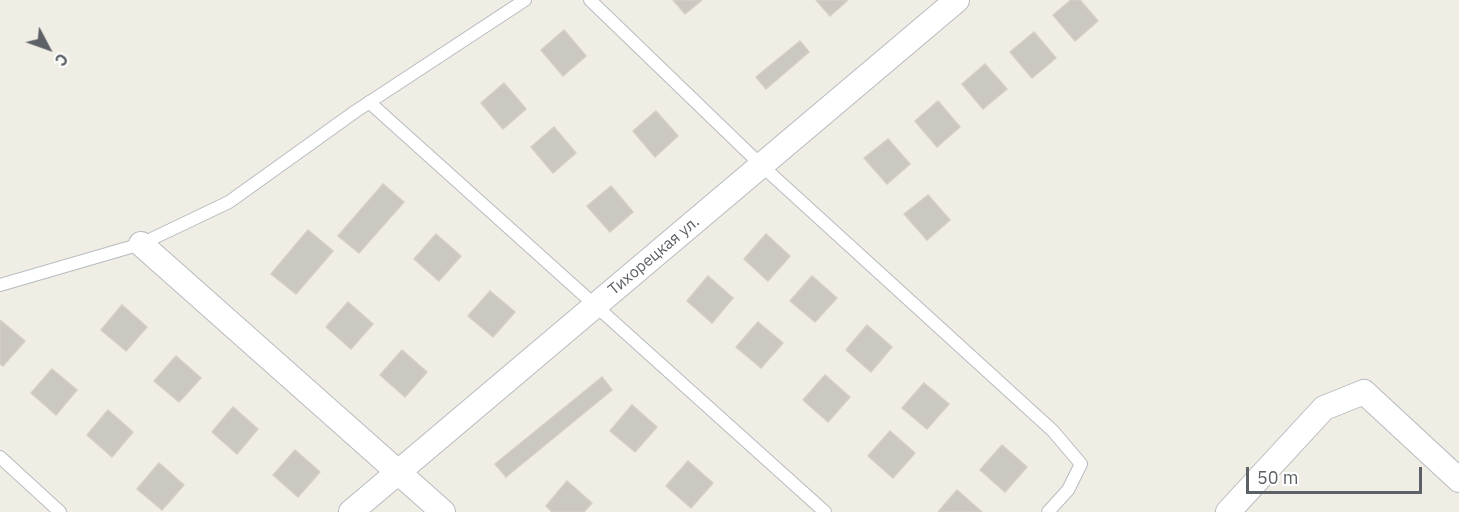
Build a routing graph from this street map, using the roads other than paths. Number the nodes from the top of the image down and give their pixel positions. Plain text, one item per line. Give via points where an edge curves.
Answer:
1 (525, 0) edge
2 (590, 0) edge
3 (957, 0) edge
4 (369, 102) junction
5 (762, 165) junction
6 (141, 244) junction
7 (0, 285) edge
8 (596, 306) junction
9 (0, 457) edge
10 (399, 473) junction
11 (1459, 480) edge
12 (60, 512) edge
13 (351, 512) edge
14 (443, 512) edge
15 (825, 512) edge
16 (1048, 512) edge
17 (1228, 512) edge

1 - 4 lane
2 - 5 lane
3 - 5 street, Тихорецкая ул.
4 - 6 lane via 229,202
4 - 8 lane
5 - 8 street, Тихорецкая ул.
5 - 16 lane via 1053,430 1081,464 1068,490
6 - 7 lane
6 - 10 street
8 - 10 street, Тихорецкая ул.
8 - 15 lane
9 - 12 lane
10 - 13 street, Тихорецкая ул.
10 - 14 street
11 - 17 street via 1364,392 1324,408

